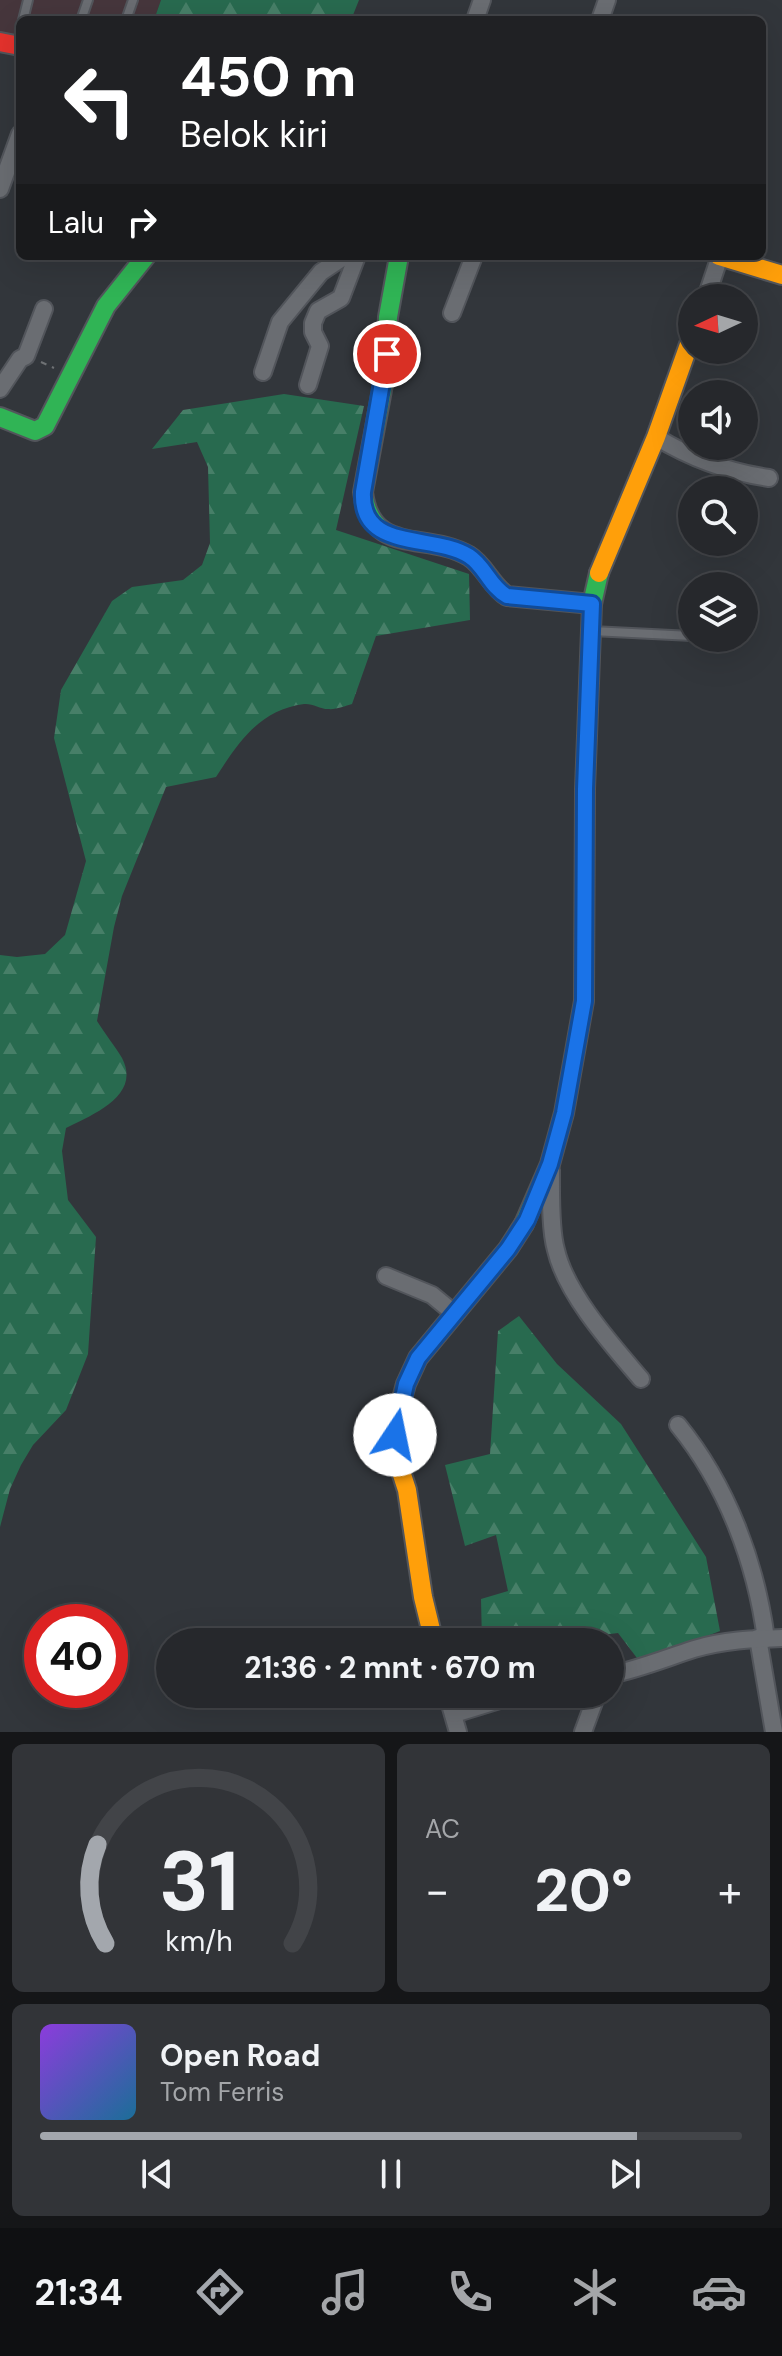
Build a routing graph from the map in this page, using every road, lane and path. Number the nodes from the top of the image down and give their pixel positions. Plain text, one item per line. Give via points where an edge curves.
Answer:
1 (16, 145) edge
2 (0, 189) edge
3 (143, 260) edge
4 (339, 260) edge
5 (355, 260) edge
6 (398, 260) edge
7 (472, 260) edge
8 (719, 260) edge
9 (733, 260) edge
10 (782, 275) edge
11 (711, 284) edge
12 (44, 309) dead end
13 (452, 313) dead end
14 (26, 356) junction
15 (682, 364) edge
16 (263, 372) dead end
17 (71, 375) junction
18 (308, 385) dead end
19 (0, 389) edge
20 (0, 417) edge
21 (656, 437) junction
22 (769, 478) dead end
23 (592, 604) junction
24 (591, 630) junction
25 (678, 635) edge
26 (550, 1164) junction
27 (386, 1276) dead end
28 (455, 1314) junction
29 (641, 1379) dead end
30 (678, 1425) dead end
31 (431, 1628) edge
32 (769, 1638) edge
33 (624, 1672) edge
34 (452, 1708) edge
35 (474, 1708) edge
36 (592, 1708) edge
37 (454, 1714) junction
38 (458, 1732) edge
39 (583, 1732) edge
40 (774, 1732) edge

1 - 2 street
3 - 17 main road via 106,306
4 - 16 street via 321,272 280,322
5 - 18 street via 341,298 318,311 313,323 320,346
6 - 23 main road via 385,374 363,492 367,519 380,531 461,551 507,596
7 - 13 street
8 - 11 street
9 - 10 main road
12 - 14 street
14 - 17 path
14 - 19 street
15 - 21 main road
17 - 20 main road via 41,430
21 - 22 street via 703,462
21 - 23 main road via 600,567
23 - 24 main road
24 - 25 lane
24 - 26 main road via 584,1001
26 - 28 main road via 527,1220
26 - 29 street via 558,1259 585,1309
27 - 28 street via 432,1295
28 - 31 main road via 414,1366 404,1388 394,1444
30 - 32 street via 705,1464 739,1533
32 - 33 street via 696,1648
32 - 40 street
34 - 37 street
35 - 37 street
36 - 39 street
37 - 38 street

